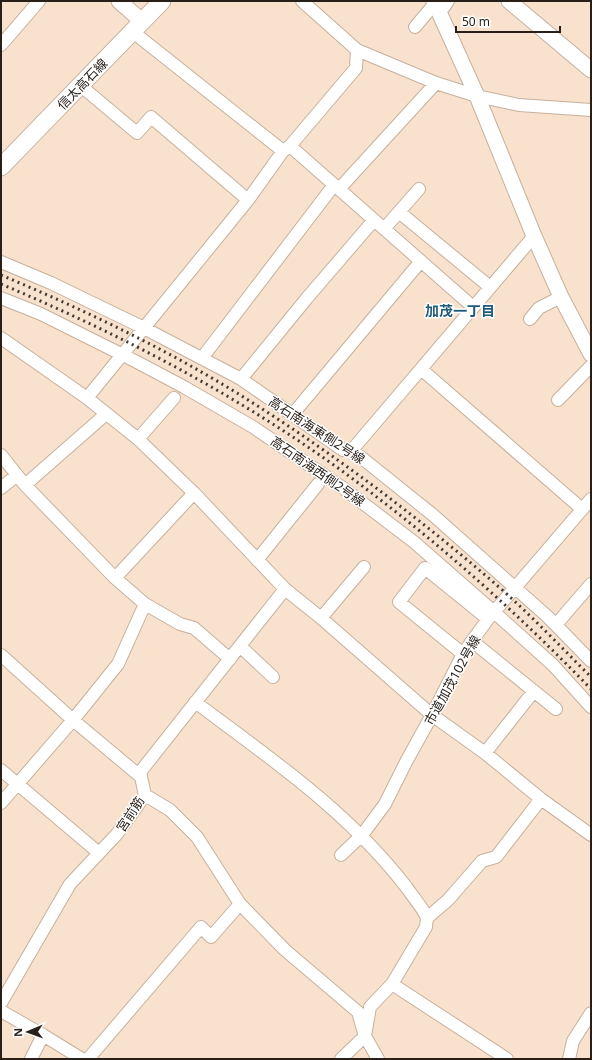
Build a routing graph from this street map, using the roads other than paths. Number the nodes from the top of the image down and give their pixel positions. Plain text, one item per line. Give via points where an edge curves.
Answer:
1 (39, 1) edge
2 (119, 1) edge
3 (162, 1) edge
4 (302, 1) edge
5 (509, 1) edge
6 (440, 3) edge
7 (138, 27) junction
8 (415, 27) dead end
9 (1, 45) edge
10 (357, 50) junction
11 (591, 70) edge
12 (436, 83) junction
13 (81, 86) junction
14 (477, 96) junction
15 (591, 110) edge
16 (287, 148) junction
17 (1, 167) edge
18 (336, 187) junction
19 (419, 189) dead end
20 (248, 200) junction
21 (399, 212) junction
22 (374, 220) junction
23 (384, 229) junction
24 (534, 236) junction
25 (421, 261) junction
26 (1, 262) edge
27 (490, 287) junction
28 (561, 297) junction
29 (1, 298) edge
30 (473, 307) junction
31 (530, 319) dead end
32 (144, 328) junction
33 (1, 338) edge
34 (122, 354) junction
35 (591, 354) edge
36 (202, 358) junction
37 (591, 366) edge
38 (421, 369) junction
39 (241, 379) junction
40 (87, 398) junction
41 (174, 398) dead end
42 (558, 400) dead end
43 (106, 414) junction
44 (292, 415) junction
45 (138, 439) junction
46 (352, 450) junction
47 (1, 455) edge
48 (16, 476) junction
49 (318, 484) dead end
50 (25, 485) junction
51 (1, 488) edge
52 (194, 493) junction
53 (591, 500) edge
54 (582, 509) junction
55 (257, 560) junction
56 (364, 566) dead end
57 (115, 578) junction
58 (591, 584) edge
59 (515, 588) junction
60 (285, 589) junction
61 (145, 604) junction
62 (491, 615) junction
63 (321, 618) junction
64 (560, 620) dead end
65 (472, 641) junction
66 (240, 647) junction
67 (464, 654) junction
68 (1, 655) edge
69 (230, 659) junction
70 (591, 661) edge
71 (273, 676) dead end
72 (534, 691) junction
73 (195, 702) junction
74 (591, 707) edge
75 (556, 709) dead end
76 (432, 715) junction
77 (72, 720) junction
78 (486, 753) junction
79 (1, 770) edge
80 (141, 777) junction
81 (17, 785) junction
82 (145, 795) junction
83 (541, 799) junction
84 (1, 803) edge
85 (362, 835) junction
86 (591, 835) edge
87 (99, 854) junction
88 (341, 855) dead end
89 (240, 904) junction
90 (427, 918) junction
91 (392, 984) junction
92 (1, 1003) edge
93 (1, 1011) edge
94 (591, 1012) edge
95 (43, 1035) junction
96 (365, 1036) junction
97 (31, 1059) edge
98 (82, 1059) edge
99 (88, 1059) edge
100 (341, 1059) edge
101 (378, 1059) edge
102 (507, 1059) edge
103 (569, 1059) edge

1 - 9 street
2 - 7 street
3 - 7 main road, 信太高石線
4 - 10 street
5 - 11 street
6 - 8 street via 431,8
6 - 14 street
7 - 13 main road, 信太高石線
7 - 16 street
10 - 12 street
10 - 16 street via 356,68
12 - 14 street
12 - 18 street
13 - 17 main road, 信太高石線
13 - 20 street via 137,133 151,117
14 - 15 street via 519,105
14 - 24 street
16 - 18 street
16 - 20 street
18 - 22 street
18 - 36 street
19 - 21 street
20 - 32 street
21 - 23 street
21 - 27 street
22 - 23 street
22 - 39 street
23 - 25 street
24 - 27 street
24 - 28 street
25 - 30 street
25 - 44 street
26 - 32 street, 高石南海東側2号線
27 - 30 street
28 - 31 street via 539,308
28 - 35 street
29 - 34 street, 高石南海西側2号線 via 41,314
30 - 38 street
32 - 34 street
32 - 36 street, 高石南海東側2号線
33 - 40 street
34 - 40 street
34 - 62 street, 高石南海西側2号線 via 254,427 343,488 414,542
36 - 39 street, 高石南海東側2号線
37 - 42 street
38 - 46 street
38 - 54 street
39 - 44 street, 高石南海東側2号線
40 - 43 street
41 - 45 street
43 - 45 street
43 - 50 street
44 - 46 street, 高石南海東側2号線 via 343,450
45 - 52 street
46 - 59 street, 高石南海東側2号線 via 433,515
47 - 48 street
48 - 50 street
48 - 51 street
49 - 55 street
50 - 57 street
52 - 55 street
52 - 57 street
53 - 54 street, 市道加茂102号線
54 - 59 street, 市道加茂102号線
55 - 60 street
56 - 63 street
57 - 61 street
58 - 64 street
59 - 62 street, 市道加茂102号線
59 - 70 street, 高石南海東側2号線
60 - 63 street
60 - 66 street, 宮前筋
61 - 69 street via 180,624 194,628
61 - 77 street via 118,664
62 - 65 street, 市道加茂102号線
62 - 67 street via 426,568 399,602
62 - 74 street, 高石南海西側2号線 via 553,665
63 - 76 street
65 - 67 street, 市道加茂102号線
65 - 72 street
66 - 69 street, 宮前筋
66 - 71 street
67 - 76 street, 市道加茂102号線
68 - 77 street
69 - 73 street, 宮前筋
72 - 75 street
72 - 78 street
73 - 80 street, 宮前筋 via 141,772
73 - 85 street via 298,778
76 - 78 street
76 - 85 street, 市道加茂102号線 via 385,804
77 - 80 street
77 - 81 street
78 - 83 street
79 - 81 street
80 - 82 street, 宮前筋
81 - 84 street
81 - 87 street
82 - 87 street, 宮前筋
82 - 89 street via 170,810 197,837
83 - 86 street
83 - 90 street via 496,857 482,861 448,900
85 - 88 street, 市道加茂102号線
85 - 90 street via 390,865
87 - 92 street, 宮前筋 via 70,884
89 - 96 street via 285,950 358,1012
89 - 99 street via 211,937 201,927
90 - 91 street via 426,927
91 - 96 street via 370,1007
91 - 102 street
93 - 95 street
94 - 103 street via 573,1041
95 - 97 street
95 - 98 street
96 - 100 street
96 - 101 street

